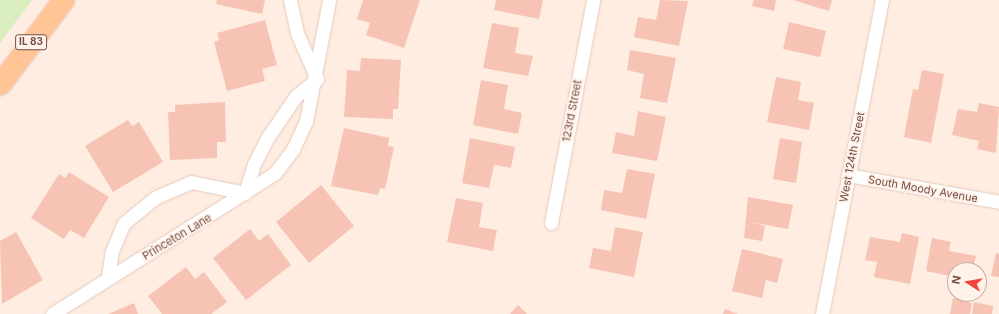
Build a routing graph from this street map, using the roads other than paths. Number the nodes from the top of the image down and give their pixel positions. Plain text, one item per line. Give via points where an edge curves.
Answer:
1 (63, 0) edge
2 (290, 0) edge
3 (329, 0) edge
4 (592, 0) edge
5 (882, 0) edge
6 (317, 79) junction
7 (0, 84) edge
8 (848, 175) junction
9 (245, 194) junction
10 (999, 202) edge
11 (551, 223) dead end
12 (108, 278) junction
13 (52, 314) edge
14 (822, 314) edge

1 - 7 main road, IL 83
2 - 6 street via 298,33
3 - 6 street, Princeton Lane
4 - 11 street, 123rd Street
5 - 8 street, West 124th Street
6 - 9 street via 296,96 268,137 254,164
6 - 9 street, Princeton Lane via 306,121 293,150 275,173
8 - 10 street, South Moody Avenue
8 - 14 street, West 124th Street
9 - 12 street, Princeton Lane
9 - 12 street via 191,182 156,197 124,223 112,251
12 - 13 street, Princeton Lane

